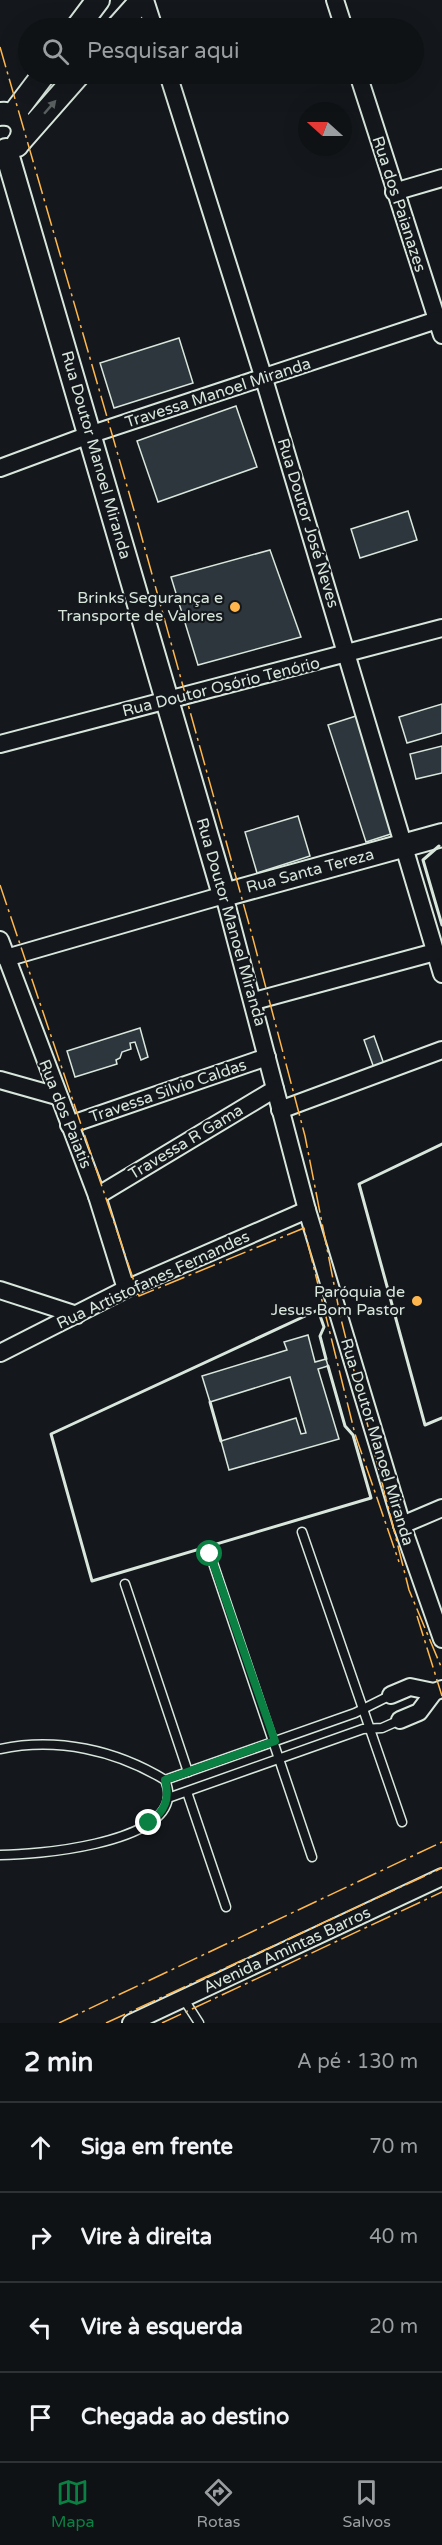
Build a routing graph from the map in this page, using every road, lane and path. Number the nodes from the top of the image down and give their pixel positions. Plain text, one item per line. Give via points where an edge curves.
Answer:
1 (98, 0) edge
2 (143, 0) edge
3 (335, 0) edge
4 (84, 18) edge
5 (126, 18) edge
6 (150, 18) edge
7 (341, 18) edge
8 (33, 84) edge
9 (69, 84) edge
10 (171, 84) edge
11 (361, 84) edge
12 (5, 110) edge
13 (8, 148) edge
14 (442, 178) edge
15 (394, 192) junction
16 (440, 328) edge
17 (264, 379) junction
18 (89, 435) junction
19 (0, 468) edge
20 (442, 627) edge
21 (347, 655) junction
22 (168, 701) junction
23 (0, 744) edge
24 (442, 835) edge
25 (402, 845) junction
26 (224, 895) junction
27 (0, 940) edge
28 (435, 952) junction
29 (6, 958) junction
30 (442, 974) edge
31 (254, 1001) junction
32 (442, 1050) edge
33 (267, 1058) junction
34 (0, 1080) edge
35 (275, 1089) junction
36 (57, 1096) junction
37 (280, 1110) junction
38 (69, 1125) junction
39 (97, 1196) junction
40 (307, 1210) junction
41 (126, 1289) junction
42 (0, 1290) edge
43 (76, 1315) junction
44 (0, 1353) edge
45 (442, 1508) edge
46 (402, 1525) junction
47 (302, 1532) dead end
48 (210, 1554) dead end
49 (125, 1584) dead end
50 (442, 1639) edge
51 (438, 1690) edge
52 (391, 1695) joint
53 (363, 1709) junction
54 (400, 1720) joint
55 (370, 1729) junction
56 (275, 1741) junction
57 (0, 1749) edge
58 (280, 1759) junction
59 (188, 1772) junction
60 (165, 1780) junction
61 (187, 1792) junction
62 (168, 1798) junction
63 (402, 1822) dead end
64 (0, 1855) edge
65 (312, 1857) dead end
66 (442, 1877) edge
67 (226, 1907) dead end
68 (183, 1998) junction
69 (131, 2023) edge
70 (199, 2023) edge

1 - 4 street
2 - 5 street
2 - 6 street
3 - 7 street
8 - 12 street
13 -> 9 street
10 - 17 street, Rua Doutor José Neves
11 - 15 street, Rua dos Paianazes
12 - 13 street, Rua Doutor Manoel Miranda via 22,123
13 - 18 street, Rua Doutor Manoel Miranda
14 - 15 street
15 - 16 street, Rua dos Paianazes
16 - 17 street, Travessa Manoel Miranda
17 - 18 street, Travessa Manoel Miranda
17 - 21 street, Rua Doutor José Neves
18 - 19 street, Travessa Manoel Miranda
18 - 22 street, Rua Doutor Manoel Miranda
20 - 21 street, Rua Doutor Osório Tenório
21 - 22 street, Rua Doutor Osório Tenório
21 - 25 street, Rua Doutor José Neves
22 - 23 street, Rua Doutor Osório Tenório
22 - 26 street, Rua Doutor Manoel Miranda
24 - 25 street, Rua Santa Tereza
25 - 26 street, Rua Santa Tereza
25 - 28 street, Rua Doutor José Neves
26 - 29 street, Rua Santa Tereza
26 - 31 street, Rua Doutor Manoel Miranda
27 - 29 street, Rua dos Paiatis
28 - 30 street, Rua Doutor José Neves
28 - 31 street
29 - 36 street, Rua dos Paiatis
31 - 33 street, Rua Doutor Manoel Miranda
32 - 37 street
33 - 35 street, Rua Doutor Manoel Miranda
33 - 38 street, Travessa Silvio Caldas
34 - 36 street
35 - 37 street, Rua Doutor Manoel Miranda
35 - 39 street, Travessa R Gama
36 - 38 street, Rua dos Paiatis
37 - 40 street, Rua Doutor Manoel Miranda
38 - 39 street, Rua dos Paiatis
39 - 41 street, Rua dos Paiatis
40 - 41 street, Rua Artistofanes Fernandes
40 - 46 street, Rua Doutor Manoel Miranda
41 - 43 street, Rua Artistofanes Fernandes
42 - 43 street
43 - 44 street, Rua Artistofanes Fernandes
45 - 46 street
46 - 50 street, Rua Doutor Manoel Miranda
47 - 53 lane
48 - 56 lane
49 - 59 lane
51 - 52 street via 410,1687
51 - 54 street via 419,1712
52 - 53 lane
53 - 55 lane
53 - 56 lane
54 - 55 lane
55 - 58 lane
55 - 63 lane
56 - 58 lane
56 - 59 lane
57 - 60 lane via 42,1745 100,1752 126,1759
58 - 61 lane
58 - 65 lane
59 - 60 lane
60 - 62 lane
61 - 62 lane
61 - 67 lane
62 - 64 lane via 149,1823 103,1841 34,1854
66 - 68 street, Avenida Amintas Barros
68 - 69 street, Avenida Amintas Barros
68 - 70 lane

